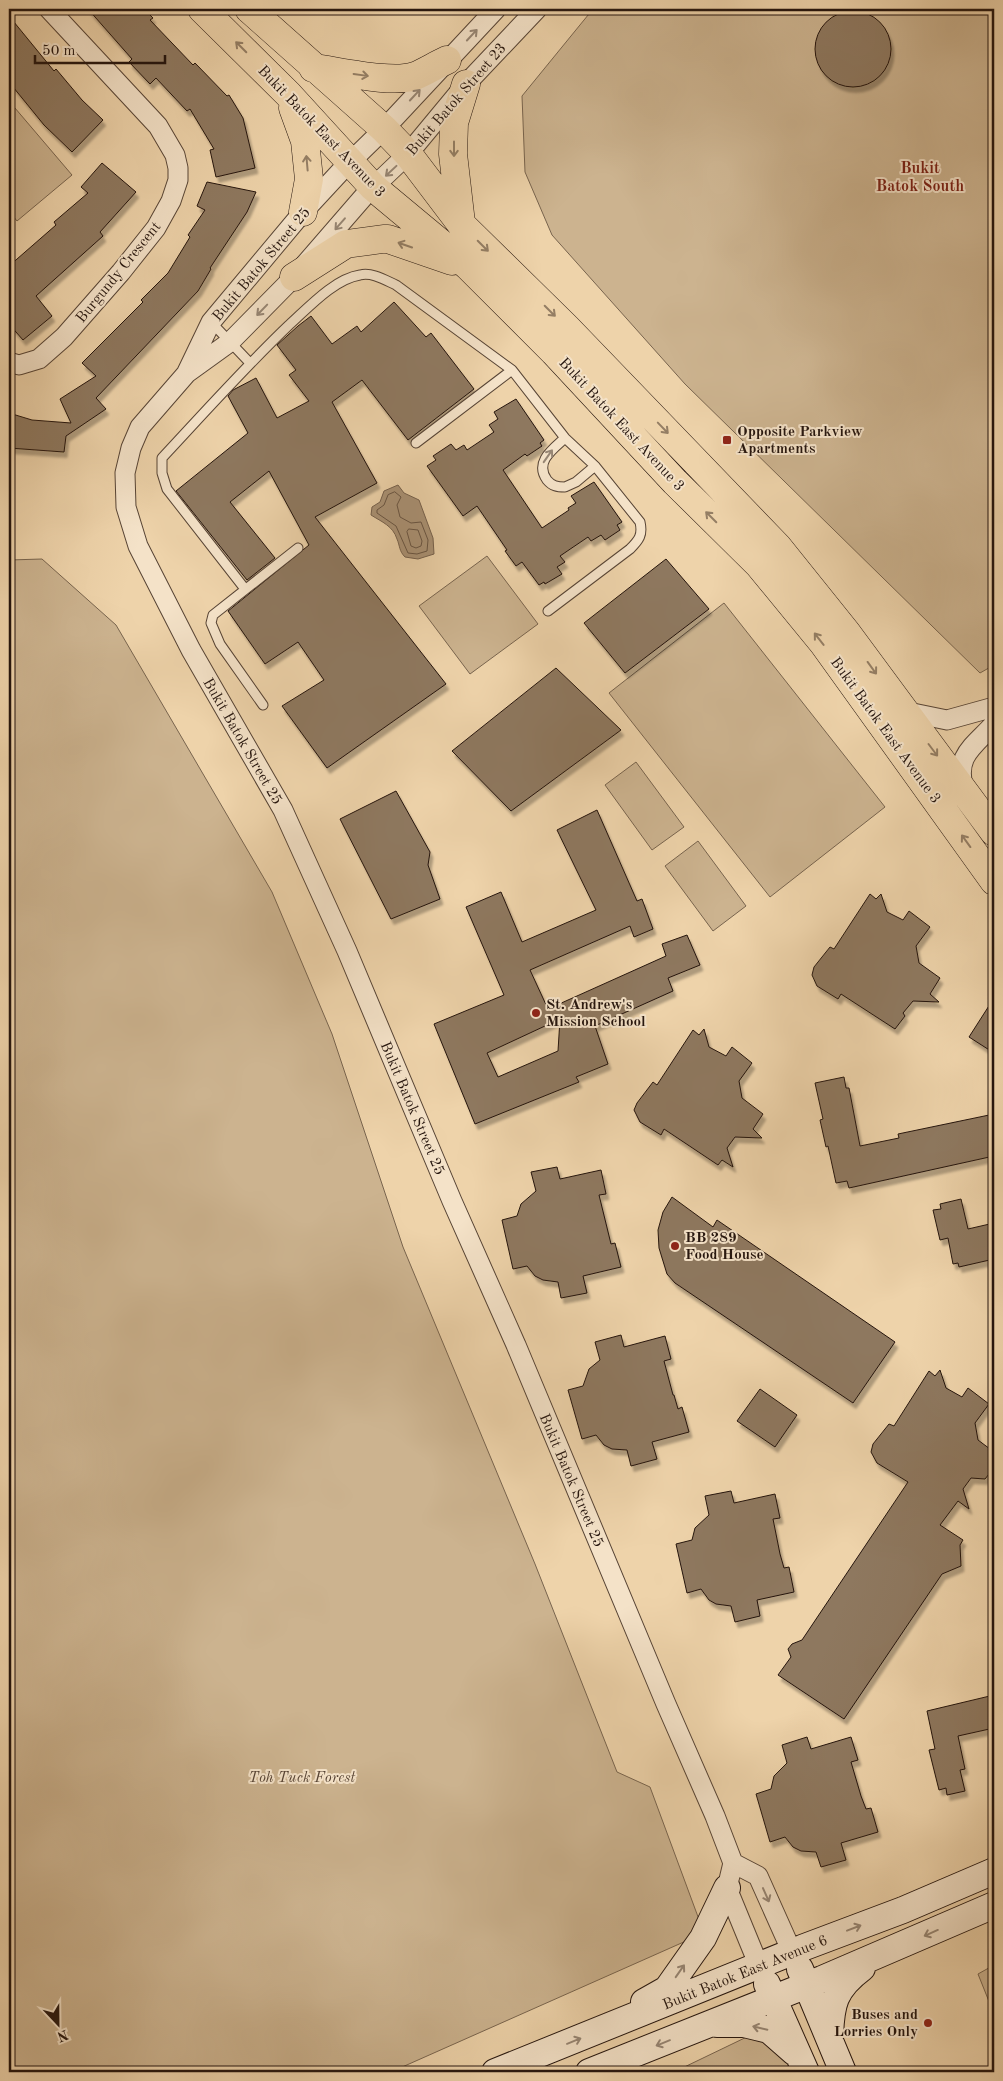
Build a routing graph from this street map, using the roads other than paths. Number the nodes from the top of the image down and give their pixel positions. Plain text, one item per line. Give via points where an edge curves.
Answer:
1 (49, 9) edge
2 (202, 9) edge
3 (249, 9) edge
4 (496, 9) edge
5 (537, 9) edge
6 (446, 60) junction
7 (313, 68) junction
8 (466, 84) junction
9 (288, 94) junction
10 (384, 130) junction
11 (408, 154) junction
12 (349, 163) junction
13 (373, 187) junction
14 (303, 212) junction
15 (462, 224) junction
16 (468, 266) junction
17 (294, 277) junction
18 (211, 322) junction
19 (230, 342) junction
20 (9, 362) edge
21 (250, 362) junction
22 (512, 370) junction
23 (186, 374) junction
24 (565, 438) junction
25 (416, 443) dead end
26 (595, 466) junction
27 (298, 548) dead end
28 (246, 589) junction
29 (548, 611) dead end
30 (263, 705) dead end
31 (994, 707) edge
32 (903, 711) junction
33 (994, 724) edge
34 (965, 793) junction
35 (994, 832) edge
36 (994, 881) edge
37 (733, 1863) junction
38 (994, 1871) edge
39 (727, 1888) junction
40 (994, 1905) edge
41 (792, 1952) junction
42 (881, 1955) junction
43 (759, 1966) junction
44 (807, 1985) junction
45 (773, 1998) junction
46 (618, 2024) junction
47 (708, 2025) junction
48 (830, 2041) junction
49 (802, 2064) edge
50 (495, 2072) edge
51 (588, 2072) edge
52 (843, 2072) edge

1 - 20 street, Burgundy Crescent via 158,126 175,155 178,180 156,228 64,338 39,359 19,365
9 -> 2 main road, Bukit Batok East Avenue 3
3 - 7 main road, Bukit Batok East Avenue 3
6 -> 4 street, Bukit Batok Street 23
5 - 8 street, Bukit Batok Street 23
7 -> 6 main road via 397,78 413,76
10 -> 6 street, Bukit Batok Street 23
7 - 10 main road, Bukit Batok East Avenue 3
8 - 11 street, Bukit Batok Street 23
8 -> 15 main road via 454,123 453,154
9 - 12 main road, Bukit Batok East Avenue 3
14 -> 9 main road via 309,179 305,140
10 - 11 main road, Bukit Batok East Avenue 3
10 - 12 street, Bukit Batok Street 23
11 -> 13 street, Bukit Batok Street 23
11 - 15 main road, Bukit Batok East Avenue 3
12 - 13 main road, Bukit Batok East Avenue 3
12 - 14 street, Bukit Batok Street 25
13 - 16 main road, Bukit Batok East Avenue 3
13 -> 17 street, Bukit Batok Street 25
14 - 18 street, Bukit Batok Street 25
15 -> 32 main road, Bukit Batok East Avenue 3 via 778,547 847,633
16 -> 17 main road via 388,239 346,244
36 -> 16 main road, Bukit Batok East Avenue 3 via 823,643 759,564 675,482 554,352
17 -> 19 street, Bukit Batok Street 25
18 - 19 lane
18 - 23 street, Bukit Batok Street 25
19 - 21 lane
19 - 23 street, Bukit Batok Street 25
21 - 22 lane via 318,299 347,278 362,274 396,285
21 - 28 lane via 162,458 167,489
22 - 24 lane
22 - 25 lane
23 - 37 street, Bukit Batok Street 25 via 140,427 131,448 125,472 126,507 138,546 191,650 284,810 516,1345
24 - 26 lane
26 -> 24 lane via 565,487 550,484 543,474 544,459
26 - 29 lane via 640,522 642,532 630,549
27 - 28 lane
28 - 30 lane via 213,615 211,624 220,644
31 - 32 street via 948,720
32 -> 34 main road, Bukit Batok East Avenue 3
33 - 34 street via 962,760 960,776
34 - 35 main road, Bukit Batok East Avenue 3
37 - 39 street
37 -> 41 street via 758,1876
41 -> 38 main road, Bukit Batok East Avenue 6
39 - 43 street
46 -> 39 main road via 622,2014 667,1989 703,1938
40 -> 42 main road
41 - 43 main road, Bukit Batok East Avenue 6
41 - 44 main road
42 - 44 main road
42 - 48 main road via 850,1978 838,1992 830,2011
43 - 45 main road
43 - 46 main road, Bukit Batok East Avenue 6
44 - 45 main road
44 - 48 main road
45 - 47 main road
45 - 49 main road
50 -> 46 main road, Bukit Batok East Avenue 6
49 -> 47 main road via 769,2030 744,2024
47 -> 51 main road
48 - 52 main road

